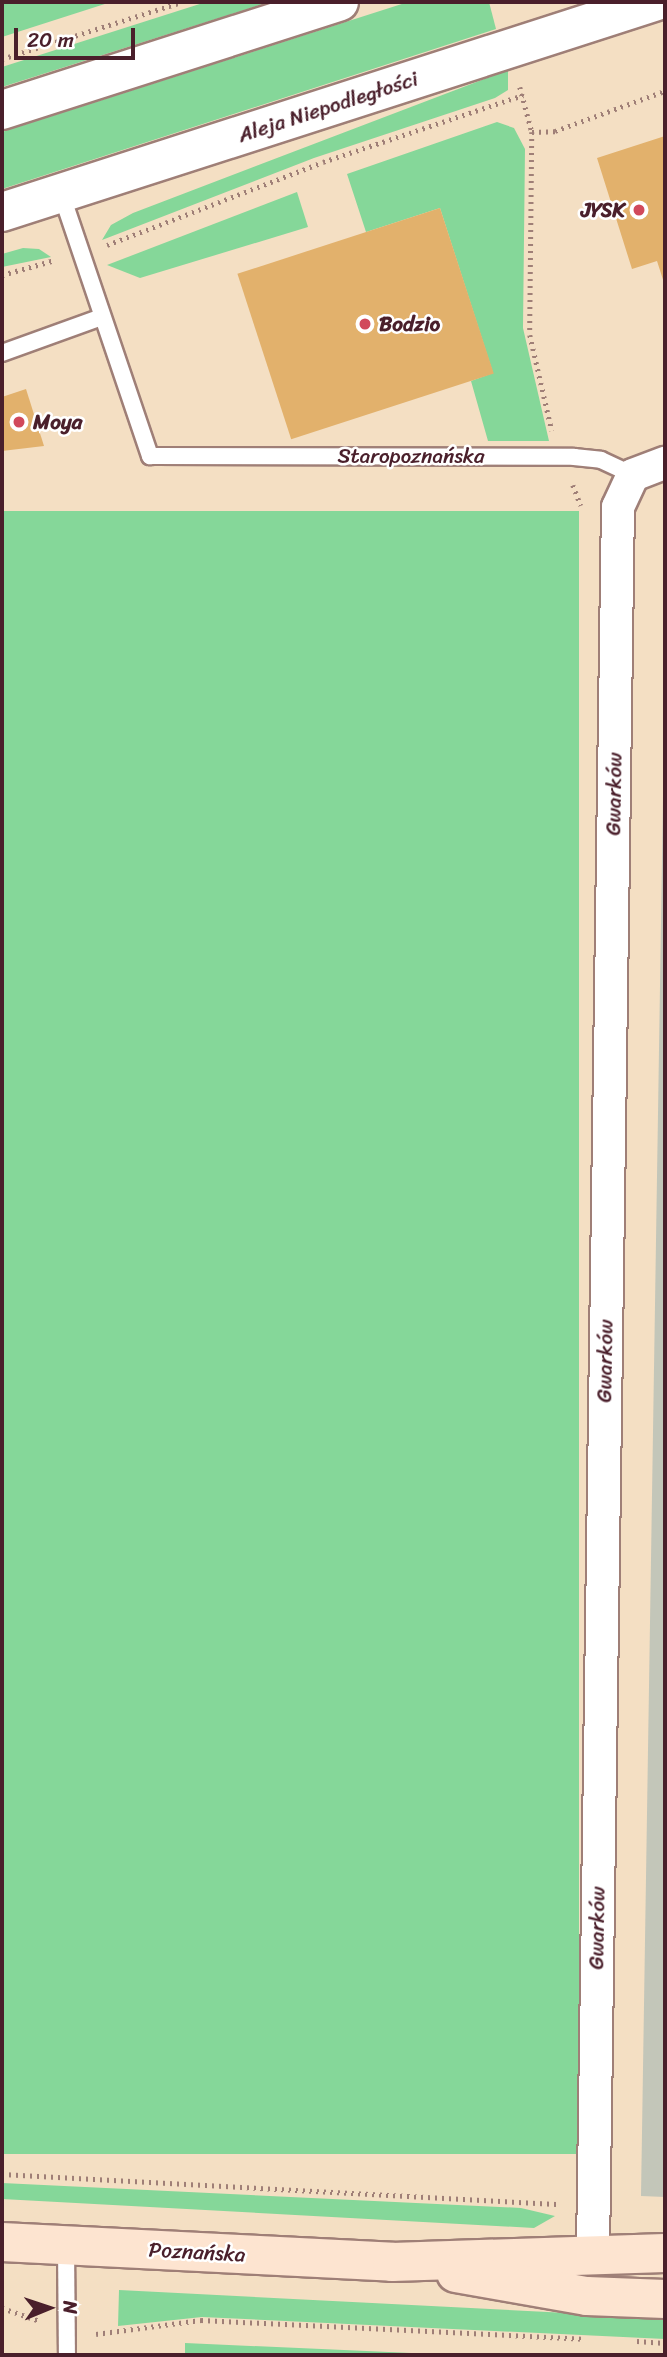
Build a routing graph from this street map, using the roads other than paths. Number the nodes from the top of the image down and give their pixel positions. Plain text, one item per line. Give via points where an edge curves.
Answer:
1 (339, 2) edge
2 (654, 2) edge
3 (2, 110) edge
4 (61, 193) junction
5 (2, 212) edge
6 (102, 317) junction
7 (2, 354) edge
8 (665, 463) edge
9 (632, 475) junction
10 (2, 2242) edge
11 (66, 2246) junction
12 (593, 2251) junction
13 (665, 2253) edge
14 (392, 2262) junction
15 (665, 2300) edge
16 (67, 2355) edge

1 - 3 street
2 - 4 street, Aleja Niepodległości
4 - 5 street, Aleja Niepodległości
4 - 6 lane
6 - 7 lane
6 - 9 lane, Staropoznańska via 150,456 561,457 601,460
8 - 9 street
9 - 12 street, Gwarków via 618,507 617,539
10 - 11 main road, Poznańska
11 - 14 main road, Poznańska
11 - 16 lane
12 - 13 main road, Poznańska
12 - 14 main road, Poznańska
14 - 15 main road, Poznańska via 587,2296

